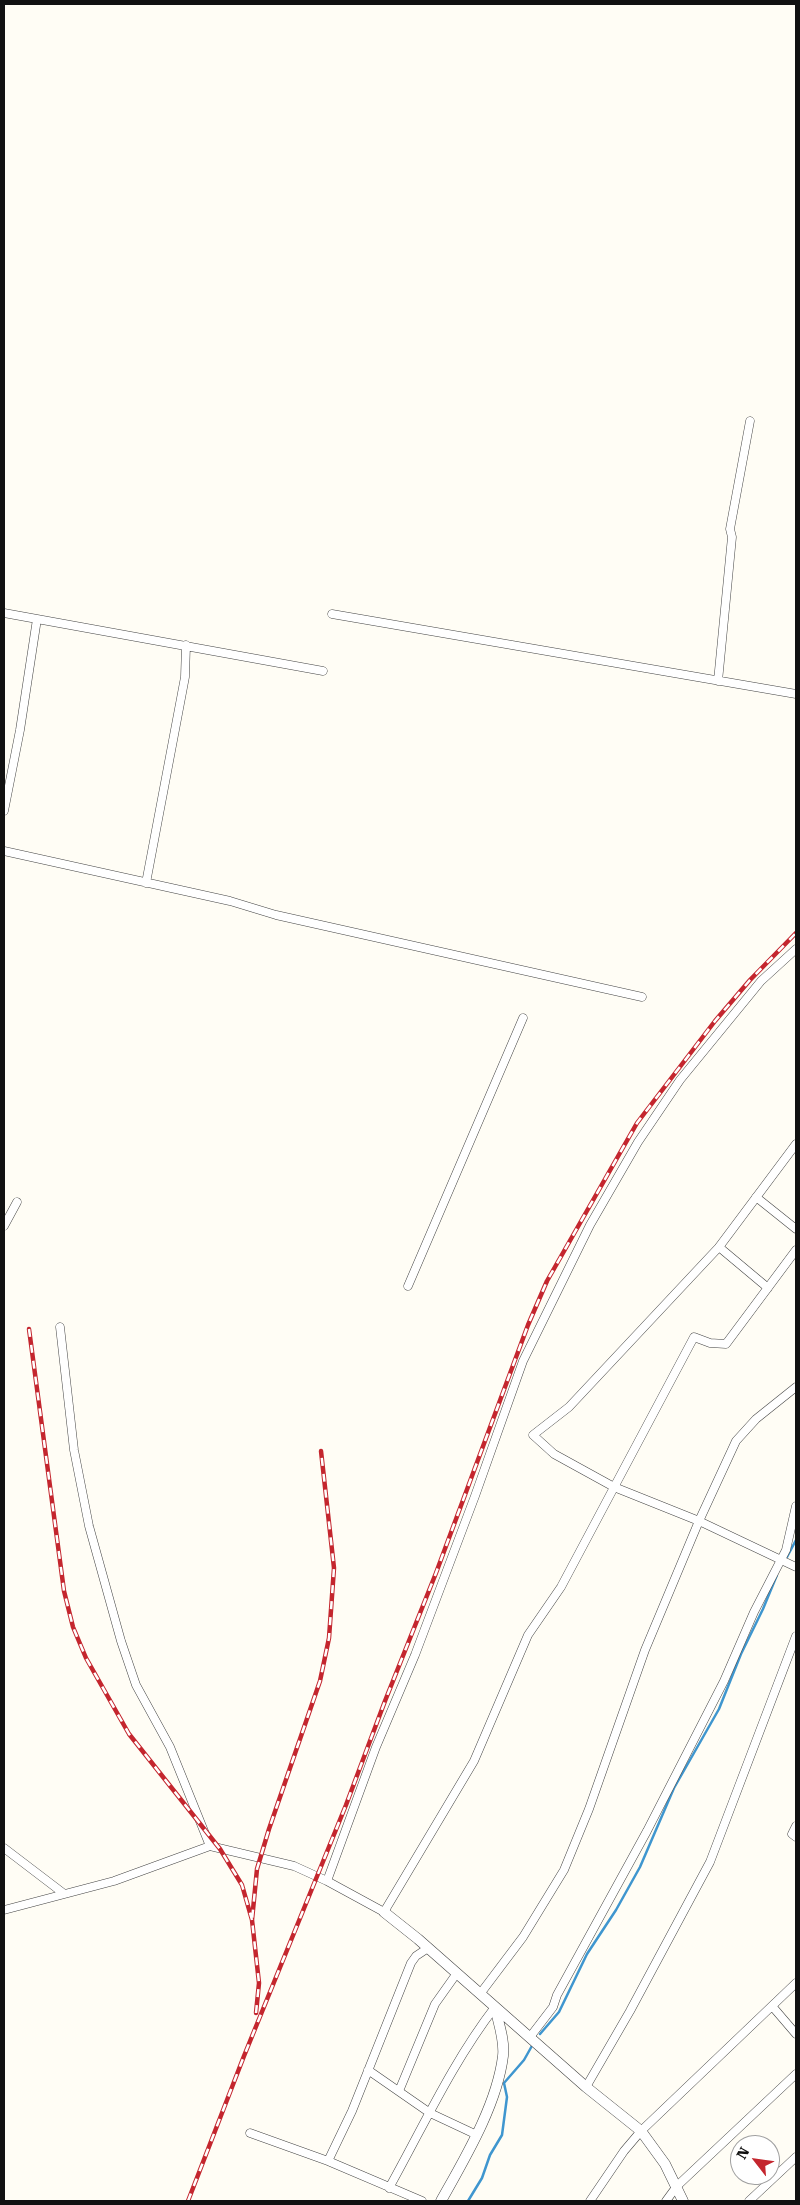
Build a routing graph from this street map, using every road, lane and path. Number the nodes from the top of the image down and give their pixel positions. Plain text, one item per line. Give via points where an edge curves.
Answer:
1 (750, 421) dead end
2 (4, 612) edge
3 (332, 614) dead end
4 (37, 619) junction
5 (186, 645) junction
6 (323, 671) dead end
7 (718, 681) junction
8 (796, 694) edge
9 (4, 810) edge
10 (4, 851) edge
11 (146, 883) junction
12 (796, 948) edge
13 (642, 997) dead end
14 (523, 1018) dead end
15 (796, 1144) edge
16 (756, 1197) junction
17 (17, 1202) dead end
18 (4, 1226) edge
19 (796, 1229) edge
20 (719, 1247) junction
21 (796, 1250) edge
22 (408, 1286) dead end
23 (768, 1288) junction
24 (60, 1327) dead end
25 (796, 1387) edge
26 (614, 1487) junction
27 (796, 1506) edge
28 (699, 1521) junction
29 (780, 1560) junction
30 (796, 1567) edge
31 (796, 1636) edge
32 (796, 1826) edge
33 (796, 1837) edge
34 (210, 1846) junction
35 (4, 1848) edge
36 (327, 1881) junction
37 (63, 1893) junction
38 (4, 1910) edge
39 (384, 1912) junction
40 (428, 1948) junction
41 (457, 1973) junction
42 (796, 1983) edge
43 (480, 1994) junction
44 (772, 2006) junction
45 (495, 2007) junction
46 (796, 2034) edge
47 (530, 2037) junction
48 (368, 2070) junction
49 (796, 2074) edge
50 (586, 2087) junction
51 (399, 2091) junction
52 (430, 2113) junction
53 (641, 2131) junction
54 (250, 2133) dead end
55 (477, 2135) junction
56 (796, 2157) edge
57 (328, 2161) junction
58 (677, 2186) junction
59 (389, 2188) junction
60 (422, 2201) edge
61 (442, 2201) edge
62 (590, 2201) edge
63 (666, 2201) edge
64 (683, 2201) edge
65 (749, 2201) edge

1 - 7 street via 730,529 732,537
2 - 4 street
3 - 7 street
4 - 5 street
4 - 9 street
5 - 6 street
5 - 11 street via 186,677
7 - 8 street
10 - 11 street
11 - 13 street
12 - 36 street via 762,982 680,1080 638,1142 590,1225 524,1360
14 - 22 street
15 - 16 street
16 - 19 street
16 - 20 street
17 - 18 street
20 - 23 street
20 - 26 street via 569,1407 533,1435 554,1454
21 - 23 street
23 - 26 street via 726,1344 694,1337
24 - 34 street via 74,1450 89,1526 121,1641 136,1685 170,1747
25 - 28 street via 756,1419 736,1441
26 - 28 street
26 - 39 street via 561,1587 528,1635 474,1761
27 - 29 street via 786,1550
28 - 29 street
28 - 43 street via 645,1650 564,1870 523,1937
29 - 30 street
29 - 47 street via 724,1681 656,1815 553,2007
31 - 50 street via 710,1862
32 - 33 street via 792,1834
34 - 36 street via 294,1866
34 - 37 street via 114,1881
35 - 37 street
36 - 39 street
37 - 38 street
39 - 40 street
40 - 41 street
40 - 48 street via 411,1963
41 - 43 street
41 - 51 street via 435,2004
42 - 44 street
43 - 45 street
44 - 46 street
44 - 53 street
45 - 47 street
45 - 52 street via 468,2044
45 - 55 street via 503,2056 491,2102
47 - 50 street
48 - 51 street
48 - 57 street
49 - 58 street
50 - 53 street
51 - 52 street
52 - 55 street
52 - 59 street
53 - 58 street
53 - 62 street
54 - 57 street
55 - 61 street
56 - 65 street
57 - 59 street
58 - 63 street
58 - 64 street
59 - 60 street

